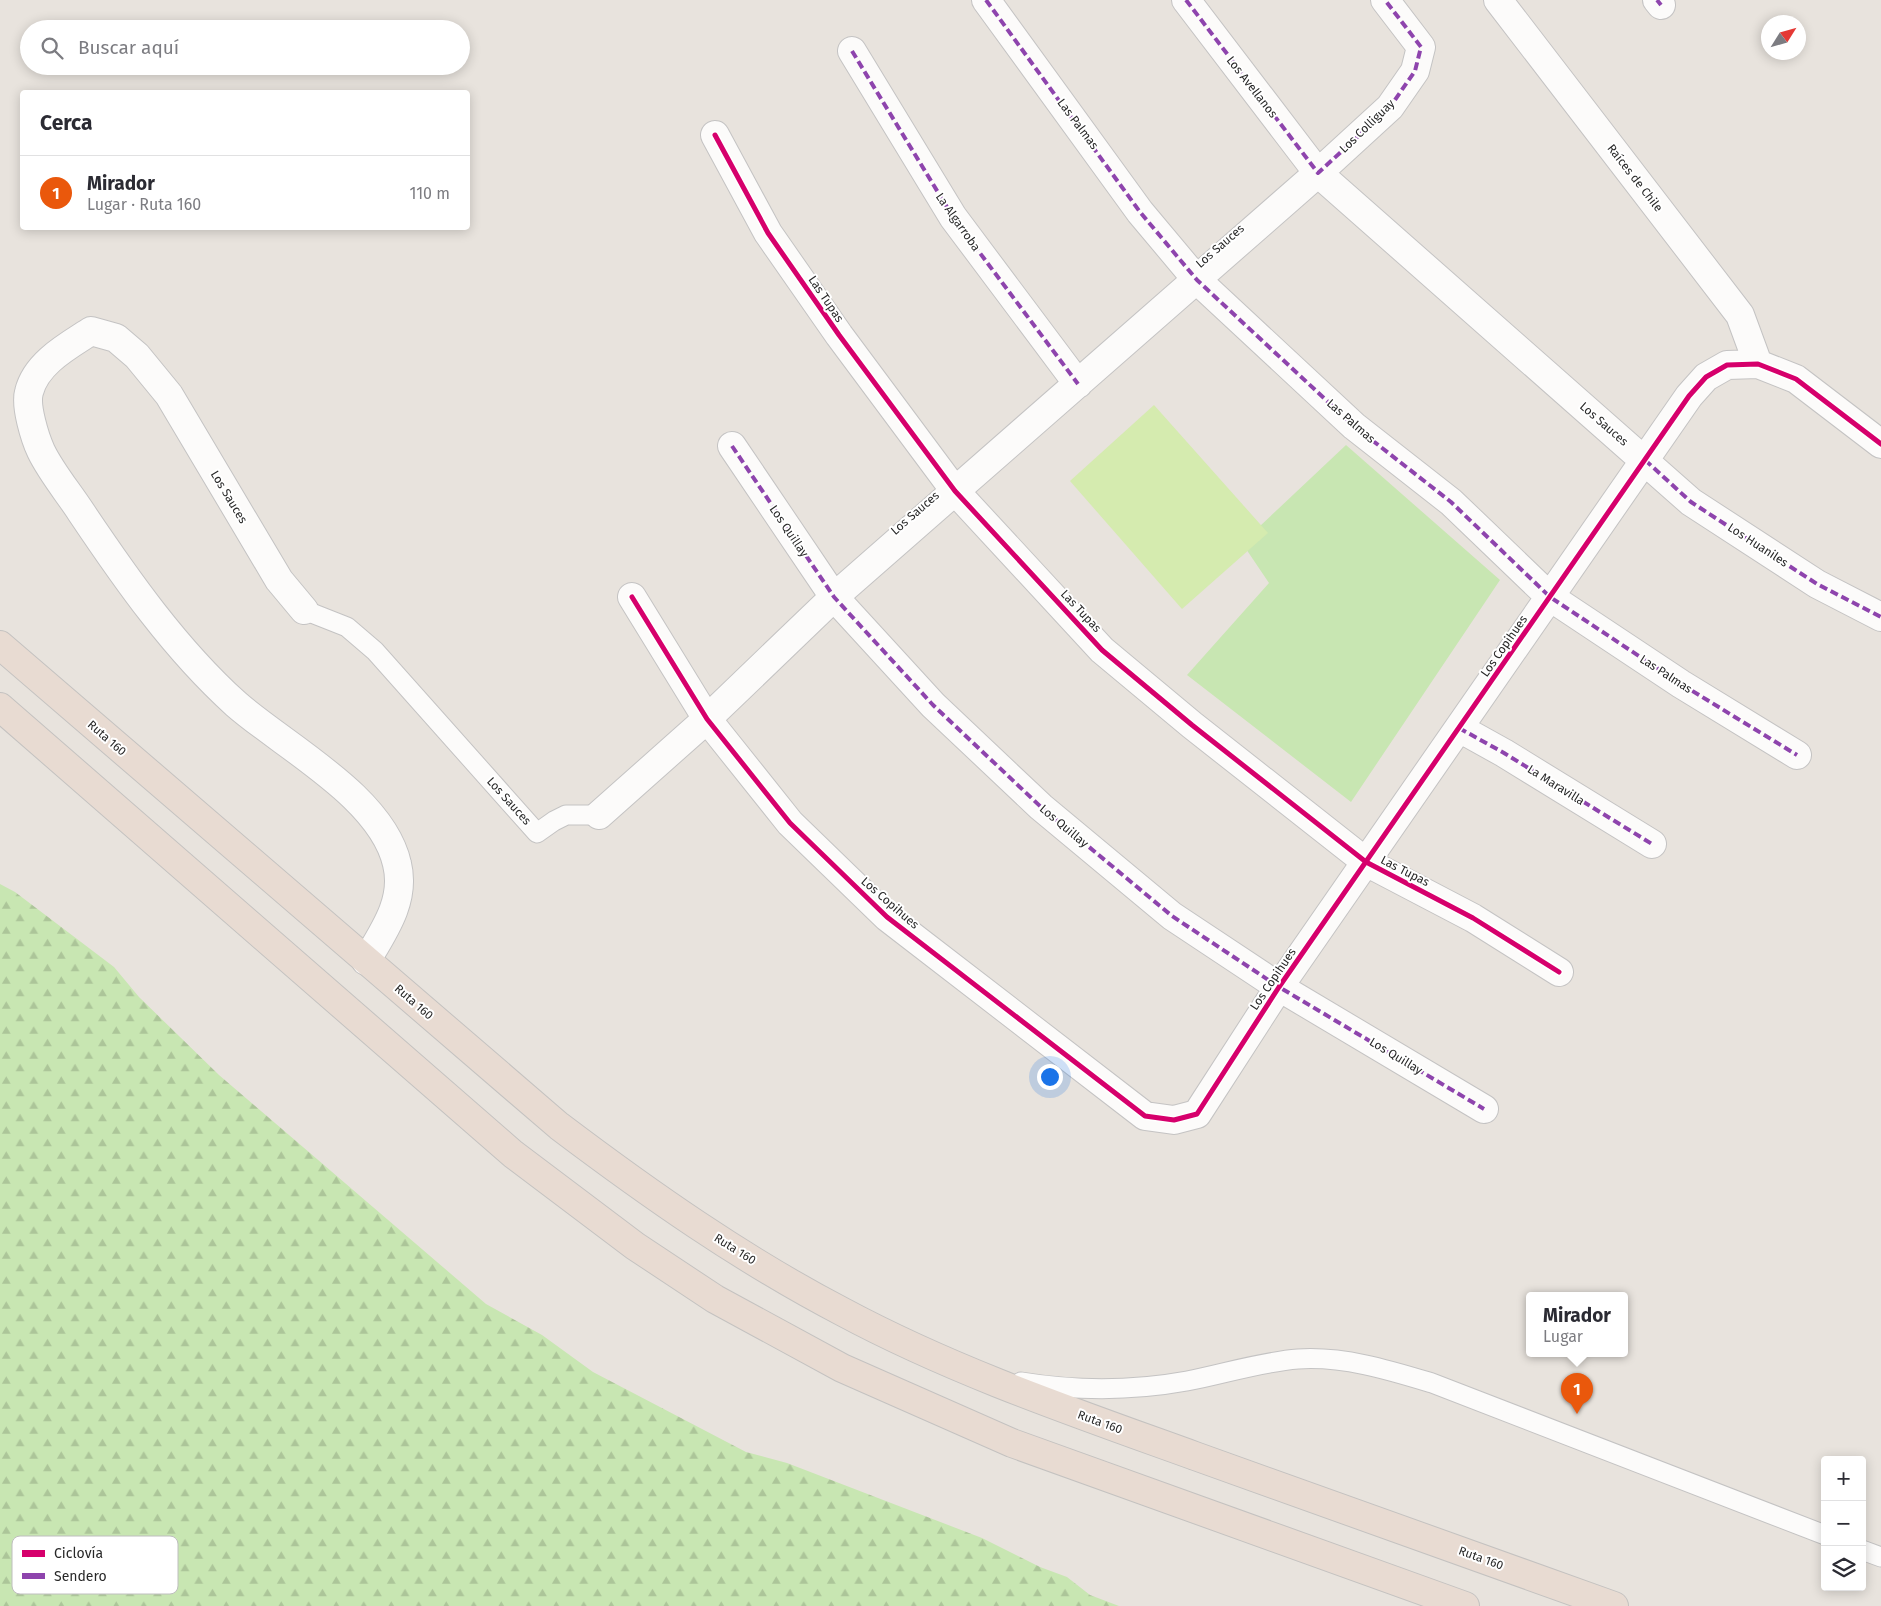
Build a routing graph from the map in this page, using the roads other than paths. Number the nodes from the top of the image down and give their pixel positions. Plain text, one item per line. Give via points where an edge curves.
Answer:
1 (986, 0) edge
2 (1186, 0) edge
3 (1385, 0) edge
4 (1498, 0) edge
5 (852, 52) dead end
6 (715, 135) dead end
7 (1318, 173) junction
8 (1197, 280) junction
9 (1758, 364) junction
10 (1078, 384) junction
11 (1881, 444) edge
12 (732, 446) dead end
13 (1645, 460) junction
14 (955, 491) junction
15 (632, 597) dead end
16 (834, 597) junction
17 (1550, 597) junction
18 (304, 610) joint
19 (1881, 617) edge
20 (0, 639) edge
21 (0, 646) edge
22 (28, 671) junction
23 (0, 707) edge
24 (707, 719) junction
25 (1459, 728) junction
26 (1797, 755) dead end
27 (599, 815) joint
28 (1652, 844) dead end
29 (1366, 862) junction
30 (366, 961) junction
31 (1559, 972) dead end
32 (1279, 987) junction
33 (1484, 1109) dead end
34 (978, 1375) junction
35 (1821, 1533) edge
36 (1866, 1551) edge
37 (1881, 1557) edge
38 (1465, 1606) edge
39 (1614, 1606) edge

1 - 8 street, Las Palmas via 1140,212
2 - 7 street, Los Avellanos
3 - 7 street, Los Colliguay via 1420,47 1415,71 1390,107
4 - 9 street, Raíces de Chile via 1740,315
5 - 10 street, La Algarroba via 953,217
6 - 14 street, Las Tupas via 768,233
7 - 8 street, Los Sauces
7 - 13 street, Los Sauces
8 - 10 street, Los Sauces
8 - 17 street, Las Palmas via 1354,426 1451,502
9 - 11 street, Los Copihues via 1796,380
9 - 13 street, Los Copihues via 1726,366 1706,377
10 - 14 street, Los Sauces
12 - 16 street, Los Quillay
13 - 17 street, Los Copihues
13 - 19 street, Los Huaniles via 1691,502 1818,584
14 - 16 street, Los Sauces
14 - 29 street, Las Tupas via 1102,650
15 - 24 street, Los Copihues
16 - 24 street, Los Sauces
16 - 32 street, Los Quillay via 933,705 1041,807 1172,916
17 - 25 street, Los Copihues
17 - 26 street, Las Palmas via 1681,684
18 - 27 lane, Los Sauces via 347,627 375,651 537,833 566,815
18 - 30 street, Los Sauces via 278,580 169,395 138,356 116,338 91,331 42,367 28,393 32,429 41,452 113,560 194,663 237,704 357,799 383,829 397,863 399,889 392,918
20 - 22 highway
21 - 22 highway, Ruta 160
22 - 30 highway, Ruta 160
23 - 38 highway via 513,1154 634,1246 716,1299 842,1368 1012,1443
24 - 27 street, Los Sauces
24 - 32 street, Los Copihues via 790,823 887,917 1145,1116 1174,1120 1197,1114
25 - 28 street, La Maravilla
25 - 29 street, Los Copihues
29 - 31 street, Las Tupas via 1473,918
29 - 32 street, Los Copihues
30 - 34 highway, Ruta 160 via 559,1126 665,1203 842,1312
32 - 33 street, Los Quillay
34 - 35 lane via 1048,1387 1120,1389 1187,1381 1299,1359 1358,1363 1432,1383
34 - 39 highway, Ruta 160
36 - 37 lane

